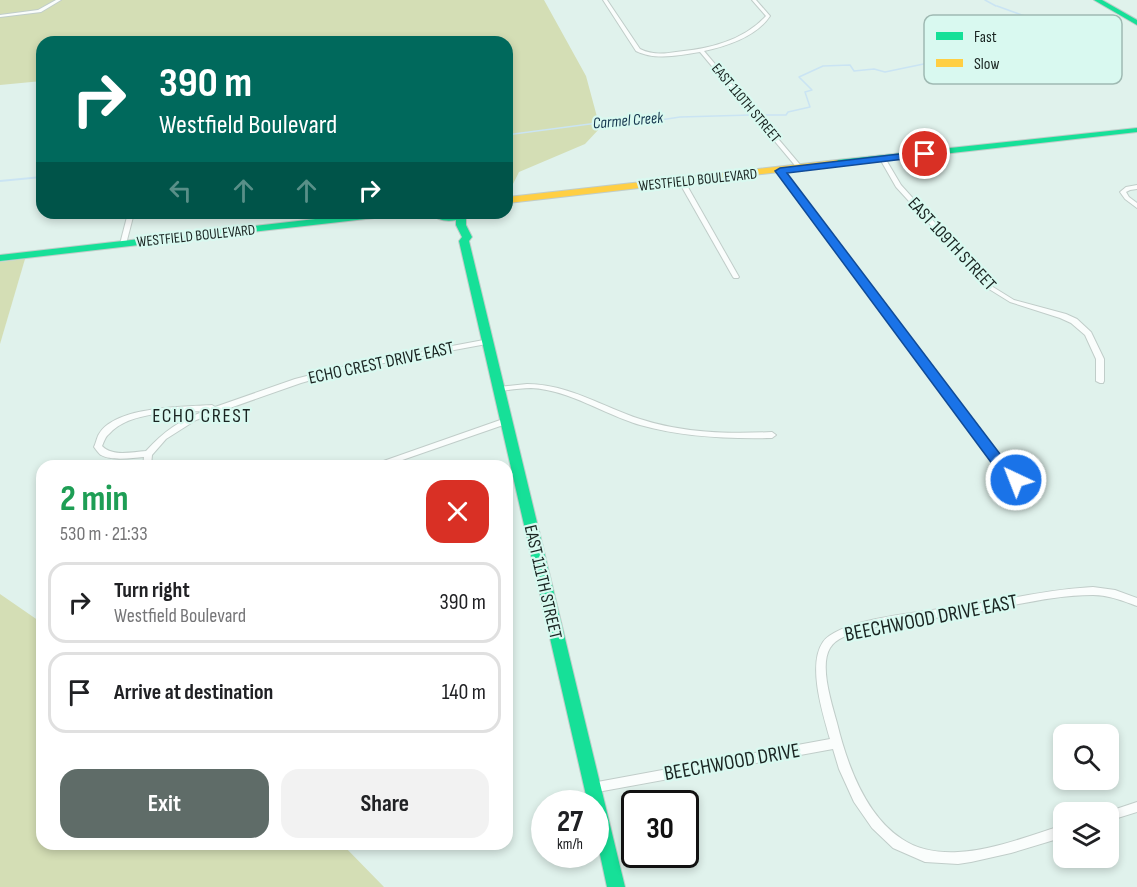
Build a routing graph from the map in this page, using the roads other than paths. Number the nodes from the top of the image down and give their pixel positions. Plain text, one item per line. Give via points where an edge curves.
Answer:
1 (59, 0) edge
2 (605, 0) edge
3 (754, 0) edge
4 (1097, 0) edge
5 (0, 16) edge
6 (1137, 23) edge
7 (702, 52) junction
8 (1137, 130) edge
9 (883, 159) junction
10 (800, 168) junction
11 (780, 171) junction
12 (682, 182) junction
13 (1137, 187) edge
14 (513, 200) edge
15 (1137, 206) edge
16 (129, 219) edge
17 (340, 219) edge
18 (441, 219) edge
19 (462, 219) edge
20 (464, 241) junction
21 (123, 244) junction
22 (0, 258) edge
23 (736, 277) dead end
24 (489, 340) junction
25 (1100, 381) dead end
26 (499, 389) junction
27 (220, 408) junction
28 (506, 421) junction
29 (772, 435) dead end
30 (148, 454) junction
31 (148, 460) edge
32 (395, 460) edge
33 (1016, 480) dead end
34 (1137, 602) edge
35 (836, 743) junction
36 (592, 788) junction
37 (1137, 807) edge
38 (1119, 813) edge
39 (1053, 834) edge
40 (616, 887) edge

1 - 5 street via 39,11
2 - 7 street, EAST 110TH STREET via 643,53
3 - 7 street via 768,16 764,22 735,42
4 - 6 main road
7 - 10 street, EAST 110TH STREET
8 - 9 main road, WESTFIELD BOULEVARD
9 - 10 main road, WESTFIELD BOULEVARD
9 - 25 street, EAST 109TH STREET via 898,186 991,288 1012,301 1074,321 1088,334 1100,359
10 - 11 main road, WESTFIELD BOULEVARD
11 - 12 main road, WESTFIELD BOULEVARD
11 - 33 street, EAST 110TH STREET via 990,452
12 - 14 main road, WESTFIELD BOULEVARD
12 - 23 street
13 - 15 street via 1123,192
16 - 21 street
17 - 21 main road, WESTFIELD BOULEVARD
18 - 20 main road, EAST 111TH STREET
19 - 20 main road, EAST 111TH STREET via 467,237
20 - 24 main road, EAST 111TH STREET
21 - 22 main road, WESTFIELD BOULEVARD
24 - 26 main road, EAST 111TH STREET
24 - 27 street, ECHO CREST DRIVE EAST via 328,372
26 - 28 main road, EAST 111TH STREET
26 - 29 street via 549,388 640,422 686,432
27 - 30 street, ECHO CREST DRIVE EAST via 182,424
27 - 30 street via 132,416 111,425 99,440 98,447 104,453
28 - 32 street
28 - 36 main road, EAST 111TH STREET
30 - 31 street
34 - 35 street, BEECHWOOD DRIVE EAST via 1107,593 1073,592 900,620 835,637 827,644 820,666
35 - 36 street, BEECHWOOD DRIVE
35 - 39 street, BEECHWOOD DRIVE EAST via 860,800 877,828 922,856 976,855
36 - 40 main road, EAST 111TH STREET
37 - 38 street

